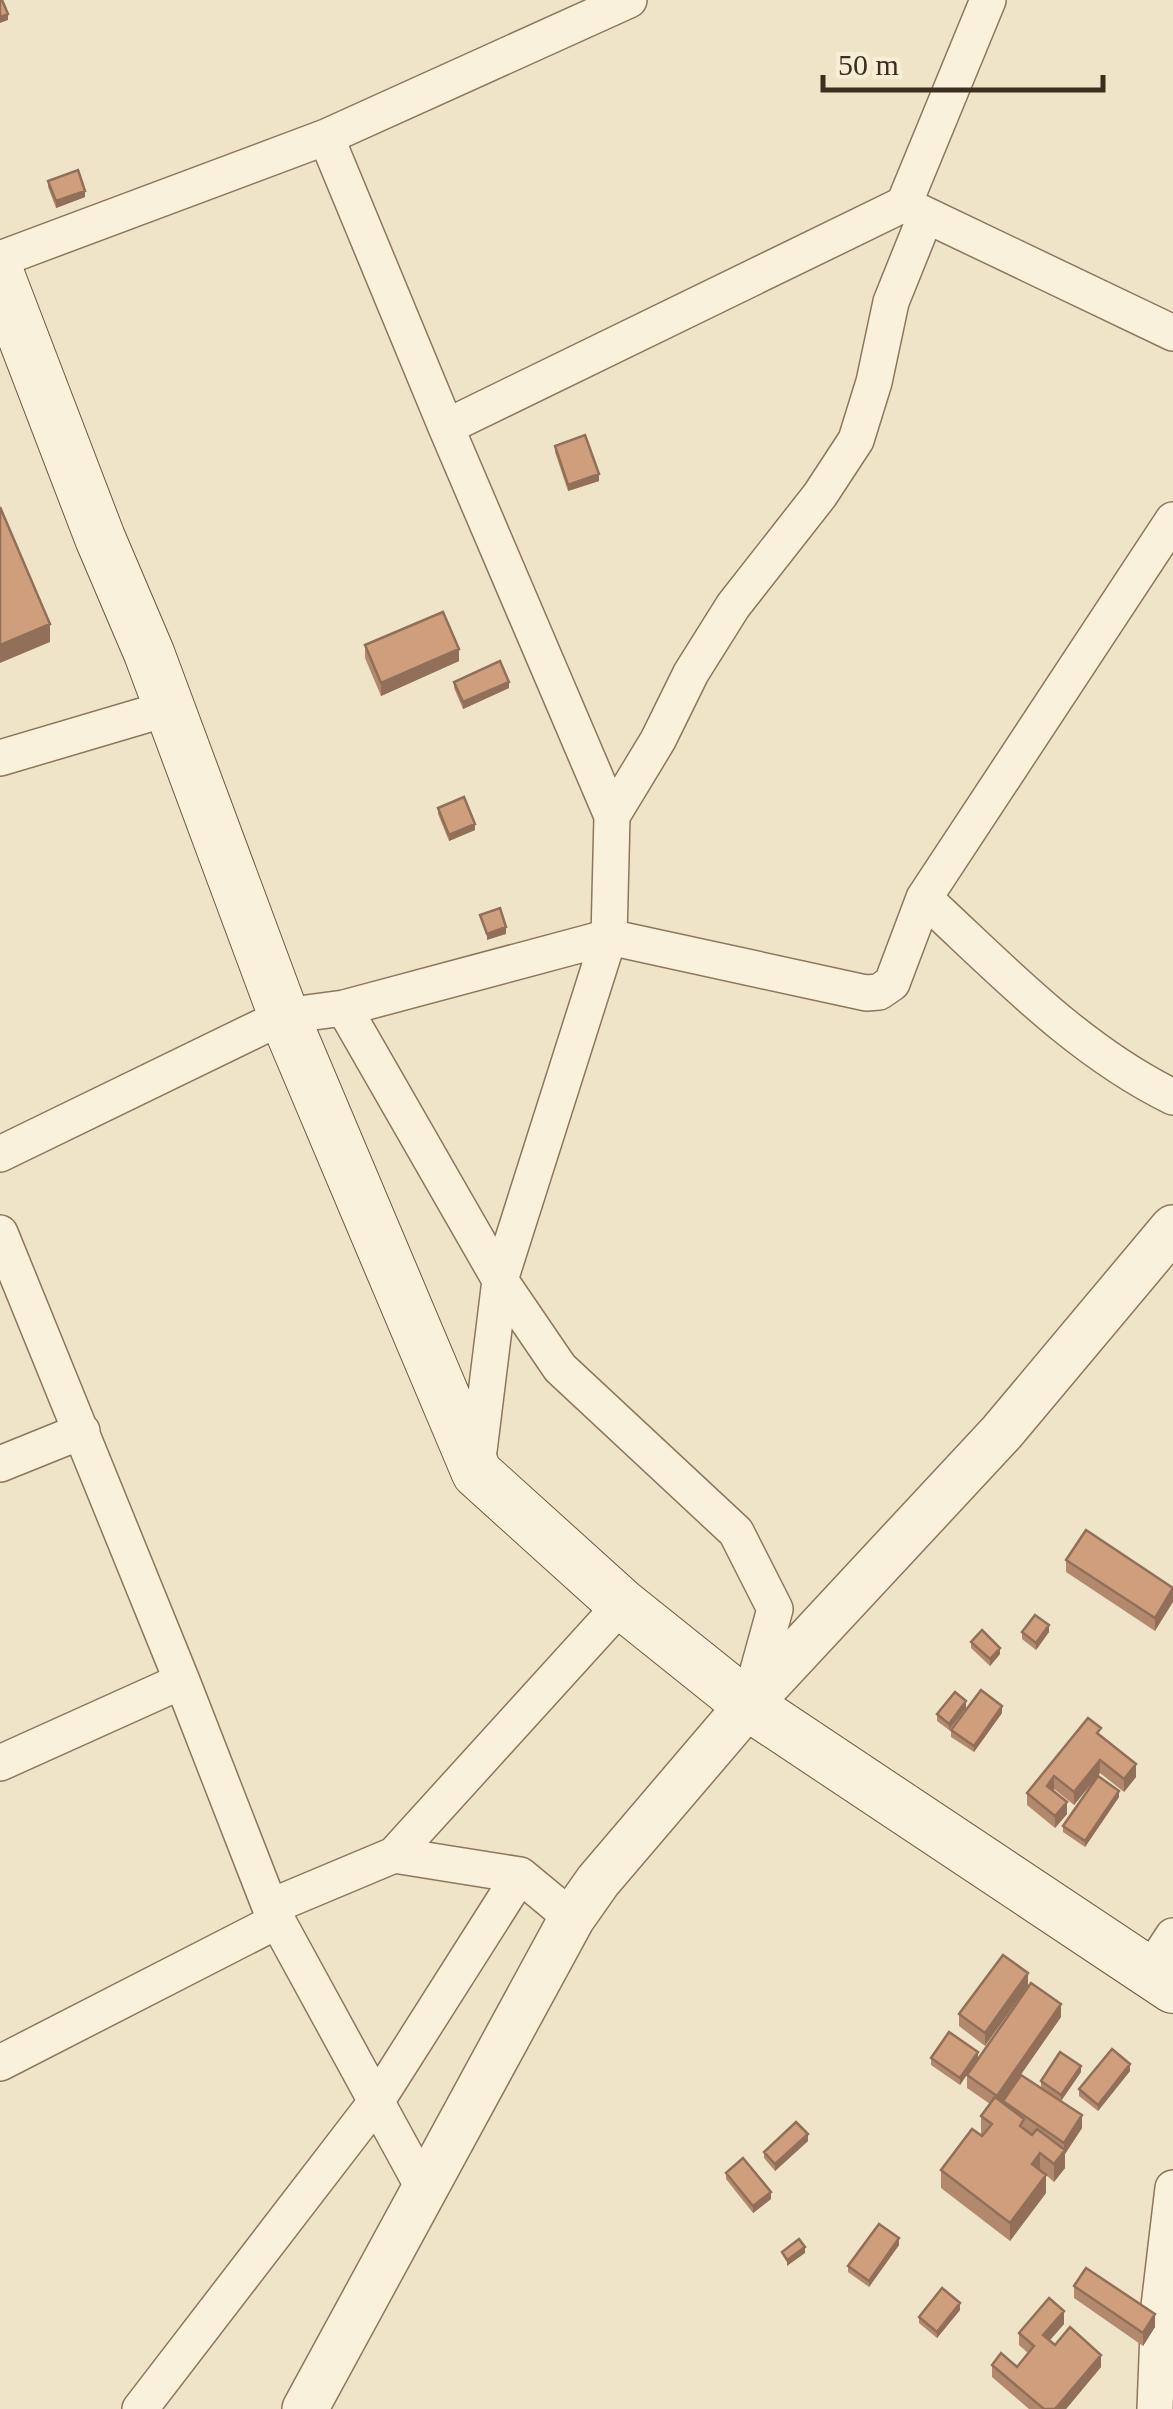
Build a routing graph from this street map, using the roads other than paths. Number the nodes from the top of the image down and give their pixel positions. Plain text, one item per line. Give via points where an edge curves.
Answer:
1 (629, 0) edge
2 (988, 0) edge
3 (326, 137) junction
4 (915, 210) junction
5 (0, 259) edge
6 (0, 278) edge
7 (1173, 333) edge
8 (446, 427) junction
9 (1173, 520) edge
10 (170, 708) junction
11 (0, 758) edge
12 (612, 816) junction
13 (924, 898) junction
14 (609, 937) junction
15 (344, 1008) junction
16 (284, 1016) junction
17 (1173, 1097) edge
18 (0, 1154) edge
19 (1173, 1228) edge
20 (0, 1233) edge
21 (500, 1280) junction
22 (82, 1432) junction
23 (0, 1464) edge
24 (477, 1473) junction
25 (622, 1604) junction
26 (182, 1682) junction
27 (748, 1705) junction
28 (0, 1763) edge
29 (394, 1855) junction
30 (520, 1875) junction
31 (274, 1914) junction
32 (572, 1918) junction
33 (1165, 1965) edge
34 (0, 2063) edge
35 (376, 2102) junction
36 (1173, 2188) edge
37 (424, 2190) junction
38 (140, 2409) edge
39 (304, 2409) edge
40 (1155, 2409) edge

1 - 3 street
2 - 4 street
3 - 5 street
3 - 8 street
4 - 7 street
4 - 8 street
4 - 12 street via 856,440 732,606
6 - 10 main road
8 - 12 street
9 - 13 street
10 - 11 street
10 - 16 main road
12 - 14 street
13 - 14 street via 892,983 879,992
13 - 17 street via 1064,1026
14 - 15 street
14 - 21 street
15 - 16 street
15 - 21 street
16 - 18 street
16 - 24 main road
19 - 27 street via 1002,1432
20 - 22 street
21 - 24 street
21 - 27 street via 560,1368 736,1532 775,1608
22 - 23 street
22 - 26 street
24 - 25 main road
25 - 27 main road
25 - 29 street
26 - 28 street
26 - 31 street
27 - 32 street
27 - 33 main road
29 - 30 street
29 - 31 street
30 - 32 street
30 - 35 street
31 - 34 street
31 - 35 street
32 - 37 street
35 - 37 street
35 - 38 street
36 - 40 street via 1158,2306
37 - 39 street

